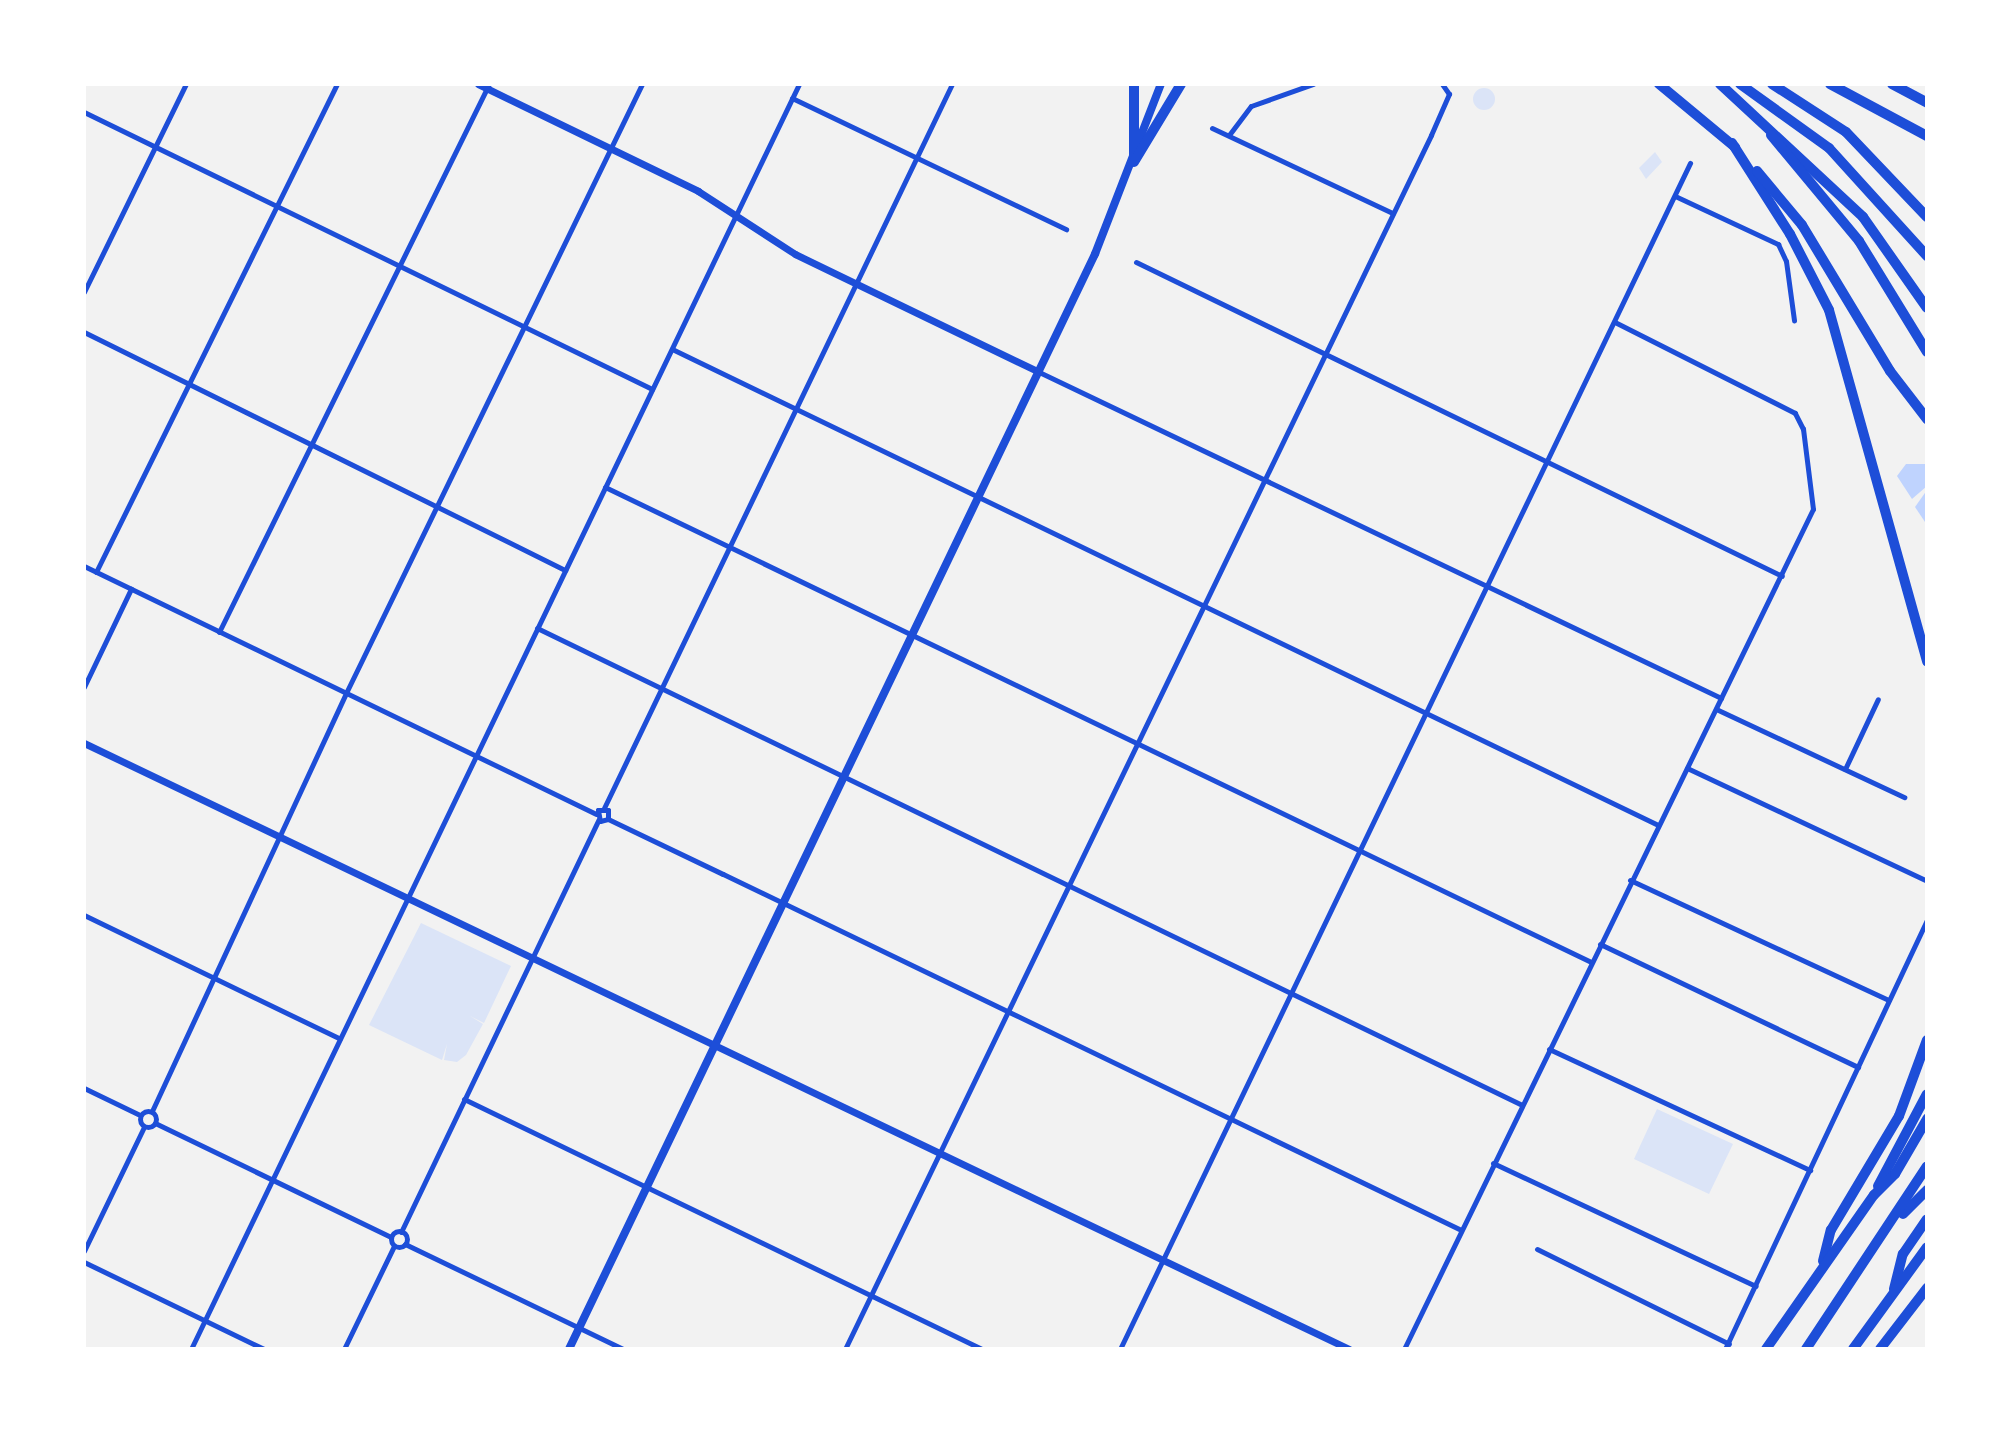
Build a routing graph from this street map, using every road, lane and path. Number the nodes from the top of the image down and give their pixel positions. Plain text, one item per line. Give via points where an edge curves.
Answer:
1 (186, 84) edge
2 (337, 84) edge
3 (478, 84) edge
4 (642, 84) edge
5 (799, 84) edge
6 (952, 84) edge
7 (1134, 84) edge
8 (1161, 84) edge
9 (1181, 84) edge
10 (1313, 84) edge
11 (1442, 84) edge
12 (1659, 84) edge
13 (1720, 84) edge
14 (1740, 84) edge
15 (1772, 84) edge
16 (1830, 84) edge
17 (1895, 84) edge
18 (488, 86) edge
19 (1927, 96) edge
20 (792, 98) junction
21 (1927, 103) edge
22 (1750, 109) junction
23 (84, 112) edge
24 (1212, 128) dead end
25 (1229, 136) junction
26 (1927, 138) edge
27 (1732, 143) junction
28 (155, 147) junction
29 (610, 149) junction
30 (917, 158) junction
31 (1134, 162) junction
32 (1690, 163) dead end
33 (1675, 196) junction
34 (276, 207) junction
35 (1393, 213) junction
36 (736, 215) junction
37 (1927, 217) edge
38 (1066, 229) dead end
39 (1927, 256) edge
40 (1136, 262) dead end
41 (400, 268) junction
42 (857, 284) junction
43 (84, 292) edge
44 (1927, 308) edge
45 (1794, 320) dead end
46 (1615, 322) junction
47 (523, 327) junction
48 (84, 332) edge
49 (671, 349) junction
50 (1927, 352) edge
51 (1325, 354) junction
52 (1039, 372) junction
53 (190, 383) junction
54 (652, 389) junction
55 (797, 410) junction
56 (1927, 419) edge
57 (313, 442) junction
58 (1547, 464) junction
59 (1264, 480) junction
60 (605, 487) junction
61 (978, 497) junction
62 (437, 505) junction
63 (729, 548) junction
64 (84, 566) edge
65 (565, 570) junction
66 (96, 572) junction
67 (1782, 576) junction
68 (1487, 587) junction
69 (131, 589) junction
70 (1203, 606) junction
71 (537, 628) junction
72 (219, 632) junction
73 (911, 636) junction
74 (1927, 662) edge
75 (84, 687) edge
76 (661, 689) junction
77 (346, 693) junction
78 (1721, 698) junction
79 (1878, 699) dead end
80 (1716, 709) junction
81 (1427, 713) junction
82 (84, 743) edge
83 (1136, 745) junction
84 (477, 755) junction
85 (1687, 768) junction
86 (1845, 769) junction
87 (844, 776) junction
88 (1904, 797) dead end
89 (604, 808) junction
90 (597, 817) junction
91 (608, 819) junction
92 (1658, 825) junction
93 (282, 838) junction
94 (1358, 853) junction
95 (1630, 880) junction
96 (1927, 881) edge
97 (1067, 885) junction
98 (408, 898) junction
99 (783, 903) junction
100 (84, 915) edge
101 (1927, 919) edge
102 (1600, 944) junction
103 (531, 959) junction
104 (1591, 962) junction
105 (215, 978) junction
106 (1290, 992) junction
107 (1889, 1000) junction
108 (1007, 1011) junction
109 (340, 1039) junction
110 (1927, 1040) edge
111 (714, 1047) junction
112 (1549, 1049) junction
113 (1858, 1067) junction
114 (84, 1088) edge
115 (1927, 1094) edge
116 (464, 1099) junction
117 (1522, 1105) junction
118 (152, 1111) junction
119 (140, 1115) junction
120 (1230, 1119) junction
121 (1927, 1119) edge
122 (155, 1123) junction
123 (144, 1127) junction
124 (938, 1155) junction
125 (1493, 1163) junction
126 (1927, 1166) edge
127 (1810, 1170) junction
128 (273, 1180) junction
129 (647, 1187) junction
130 (1927, 1190) edge
131 (1874, 1195) junction
132 (1927, 1219) edge
133 (1890, 1227) junction
134 (1461, 1230) junction
135 (401, 1232) junction
136 (391, 1237) junction
137 (405, 1244) junction
138 (394, 1246) junction
139 (1927, 1247) edge
140 (1537, 1249) dead end
141 (84, 1251) edge
142 (84, 1262) edge
143 (1161, 1263) junction
144 (1822, 1267) junction
145 (1756, 1286) junction
146 (1927, 1288) edge
147 (871, 1295) junction
148 (1892, 1295) junction
149 (205, 1320) junction
150 (579, 1328) junction
151 (1727, 1346) edge
152 (191, 1349) edge
153 (264, 1349) edge
154 (344, 1349) edge
155 (569, 1349) edge
156 (623, 1349) edge
157 (845, 1349) edge
158 (982, 1349) edge
159 (1120, 1349) edge
160 (1349, 1349) edge
161 (1404, 1349) edge
162 (1766, 1349) edge
163 (1806, 1349) edge
164 (1853, 1349) edge
165 (1880, 1349) edge

1 - 28 street
2 - 34 street
3 - 18 street
4 - 29 street
5 - 20 street
6 - 30 street
7 - 31 highway
8 - 31 main road
9 - 31 highway
10 - 25 street via 1251,106
11 - 35 street via 1449,92
12 - 27 highway
13 - 22 highway
14 - 39 highway via 1829,148
15 - 37 highway via 1846,132
16 - 26 highway
17 - 19 highway
17 - 21 highway
18 - 29 street
18 - 41 street
20 - 30 street
20 - 36 street
22 - 44 highway via 1863,217
22 - 50 highway via 1859,241
23 - 28 street
24 - 25 street
25 - 35 street
27 - 56 highway via 1802,225
27 - 74 highway via 1796,245 1829,310
28 - 34 street
28 - 43 street
29 - 36 street
29 - 47 street
30 - 38 street
30 - 42 street
31 - 52 main road
32 - 33 street
33 - 45 street via 1778,244 1786,261
33 - 46 street
34 - 41 street
34 - 53 street
35 - 51 street
36 - 42 street via 785,249
36 - 49 street
40 - 51 street
41 - 47 street
41 - 57 street
42 - 52 street
42 - 55 street
46 - 58 street
46 - 67 street via 1795,413 1803,429 1813,509
47 - 54 street
47 - 62 street
48 - 53 street
49 - 54 street
49 - 55 street
51 - 58 street
51 - 59 street
52 - 59 street
52 - 61 main road
53 - 57 street
53 - 66 street
54 - 60 street
55 - 61 street
55 - 63 street
57 - 62 street
57 - 72 street
58 - 67 street
58 - 68 street
59 - 68 street
59 - 70 street
60 - 63 street
60 - 65 street
61 - 70 street
61 - 73 main road
62 - 65 street
62 - 77 street
63 - 73 street
63 - 76 street
64 - 66 street
65 - 71 street
66 - 69 street
67 - 78 street
68 - 78 street
68 - 81 street
69 - 72 street
69 - 75 street
70 - 81 street
70 - 83 street
71 - 76 street
71 - 84 street
72 - 77 street
73 - 83 street
73 - 87 main road
76 - 87 street
76 - 89 street
77 - 84 street
77 - 93 street
78 - 80 street
79 - 86 street
80 - 85 street
80 - 86 street
81 - 92 street
81 - 94 street
82 - 93 street
83 - 94 street
83 - 97 street
84 - 90 street
84 - 98 street
85 - 92 street
85 - 96 street
86 - 88 street
87 - 97 street
87 - 99 main road
89 - 90 street
89 - 91 street
90 - 91 street
90 - 103 street
91 - 99 street
92 - 95 street
93 - 98 street
93 - 105 street
94 - 104 street
94 - 106 street
95 - 102 street
95 - 107 street
97 - 106 street
97 - 108 street
98 - 103 street
98 - 109 street
99 - 108 street
99 - 111 main road
100 - 105 street
101 - 107 street
102 - 104 street
102 - 113 street
103 - 111 street
103 - 116 street
104 - 112 street
105 - 109 street
105 - 118 street
106 - 117 street
106 - 120 street
107 - 113 street
108 - 120 street
108 - 124 street
109 - 128 street
110 - 144 highway via 1899,1116 1831,1230
111 - 124 street
111 - 129 main road
112 - 117 street
112 - 127 street
113 - 127 street
114 - 119 street
115 - 131 highway
116 - 129 street
116 - 135 street
117 - 125 street
118 - 119 street
118 - 122 street
119 - 123 street
120 - 134 street
120 - 143 street
121 - 131 highway via 1895,1174
122 - 123 street
122 - 128 street
123 - 141 street
124 - 143 street
124 - 147 street
125 - 134 street
125 - 145 street
126 - 133 highway
127 - 145 street
128 - 136 street
128 - 149 street
129 - 147 street
129 - 150 main road
130 - 133 highway
131 - 144 highway
132 - 148 highway via 1903,1254
133 - 163 highway
134 - 161 street
135 - 136 street
135 - 137 street
136 - 138 street
137 - 138 street
137 - 150 street
138 - 154 street
139 - 148 highway
140 - 151 street
142 - 149 street
143 - 159 street
143 - 160 street
144 - 162 highway
145 - 151 street
146 - 165 highway
147 - 157 street
147 - 158 street
148 - 164 highway
149 - 152 street
149 - 153 street
150 - 155 main road
150 - 156 street

